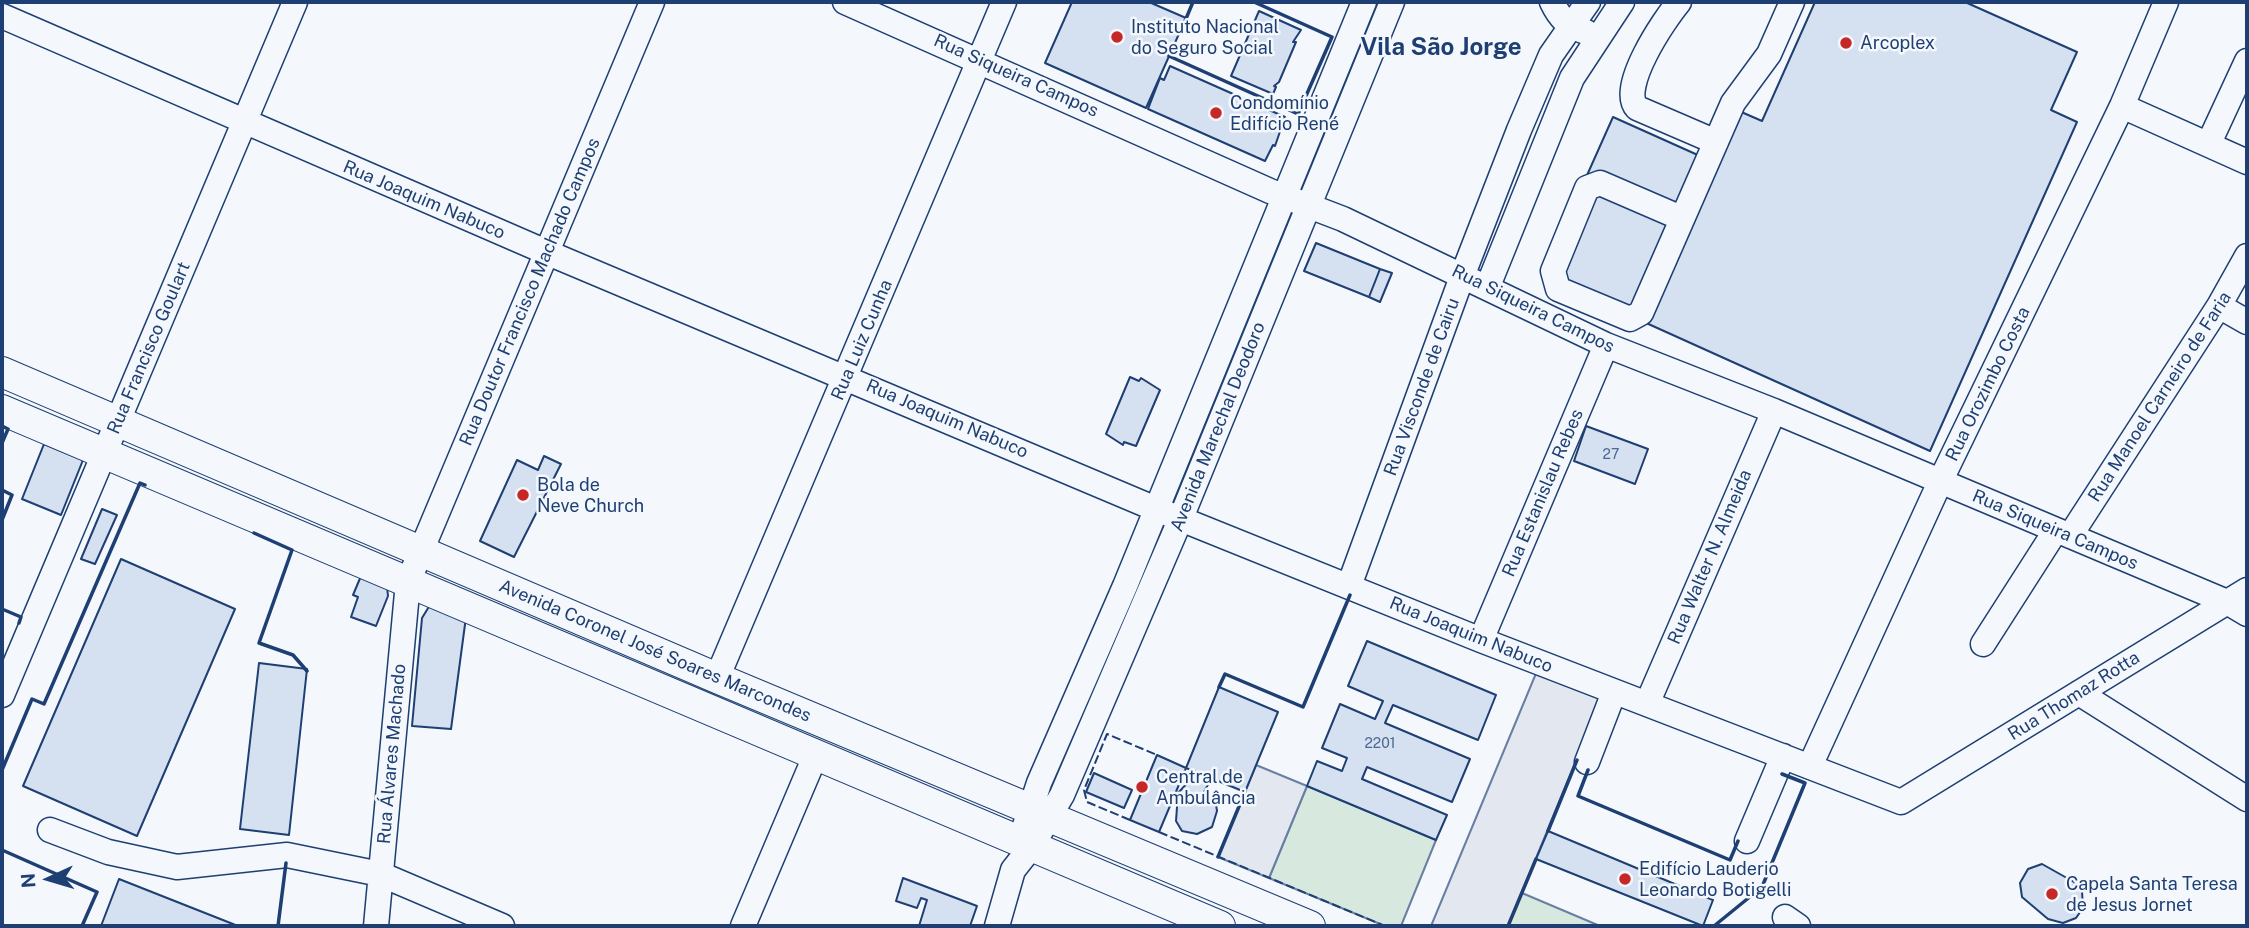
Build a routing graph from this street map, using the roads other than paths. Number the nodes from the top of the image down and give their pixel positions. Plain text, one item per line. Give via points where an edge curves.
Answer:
1 (295, 2) edge
2 (652, 2) edge
3 (845, 2) edge
4 (1004, 2) edge
5 (1364, 2) edge
6 (1392, 2) edge
7 (1552, 2) edge
8 (1588, 2) edge
9 (1622, 2) edge
10 (1679, 2) edge
11 (1792, 2) edge
12 (2166, 2) edge
13 (2, 16) edge
14 (1571, 27) junction
15 (1598, 36) junction
16 (980, 60) junction
17 (2247, 61) edge
18 (2122, 106) junction
19 (245, 122) junction
20 (1716, 142) junction
21 (2209, 143) junction
22 (2247, 162) edge
23 (1284, 197) junction
24 (1308, 206) junction
25 (1681, 218) junction
26 (546, 252) junction
27 (2247, 256) edge
28 (1463, 274) junction
29 (1488, 286) junction
30 (2219, 306) junction
31 (2247, 323) edge
32 (1606, 345) junction
33 (2, 372) edge
34 (846, 376) junction
35 (2, 410) edge
36 (1774, 411) junction
37 (117, 421) junction
38 (104, 453) junction
39 (1940, 482) junction
40 (1156, 509) junction
41 (1181, 518) junction
42 (2063, 533) junction
43 (420, 551) junction
44 (408, 582) junction
45 (1349, 586) junction
46 (2240, 602) edge
47 (1481, 640) junction
48 (1983, 644) dead end
49 (707, 674) junction
50 (1614, 692) junction
51 (2079, 693) junction
52 (2, 695) edge
53 (683, 698) junction
54 (1647, 704) junction
55 (816, 754) junction
56 (1783, 756) junction
57 (1587, 762) dead end
58 (1810, 766) junction
59 (2247, 799) edge
60 (1901, 802) joint
61 (1039, 814) junction
62 (50, 830) dead end
63 (1747, 841) dead end
64 (1026, 844) junction
65 (380, 874) junction
66 (376, 926) edge
67 (502, 926) edge
68 (743, 926) edge
69 (997, 926) edge
70 (1220, 926) edge
71 (1310, 926) edge

1 - 19 street, Rua Francisco Goulart
2 - 26 street, Rua Doutor Francisco Machado Campos
3 - 16 street, Rua Siqueira Campos
4 - 16 street, Rua Luiz Cunha
5 - 23 street, Avenida Marechal Deodoro
6 - 24 street, Avenida Marechal Deodoro
7 - 14 street via 1559,17
8 - 14 street, Rua Visconde de Cairu
9 - 15 street
10 - 20 street via 1663,21 1641,65 1630,93 1632,103
11 - 20 street via 1777,39 1732,103
12 - 18 street, Rua Orozimbo Costa
13 - 19 street, Rua Joaquim Nabuco
14 - 15 street
14 - 28 street, Rua Visconde de Cairu via 1551,55
15 - 29 street via 1572,78
16 - 23 street, Rua Siqueira Campos
16 - 34 street, Rua Luiz Cunha
17 - 21 street
18 - 21 street
18 - 39 street, Rua Orozimbo Costa
19 - 26 street, Rua Joaquim Nabuco
19 - 37 street, Rua Francisco Goulart
20 - 25 street
21 - 22 street
23 - 24 street, Rua Siqueira Campos
23 - 40 street, Avenida Marechal Deodoro
24 - 28 street, Rua Siqueira Campos
24 - 41 street, Avenida Marechal Deodoro
25 - 25 street via 1637,317 1630,319 1558,289 1553,271 1592,184 1600,183
26 - 34 street, Rua Joaquim Nabuco
26 - 43 street, Rua Doutor Francisco Machado Campos
27 - 30 street, Rua Manoel Carneiro de Faria
28 - 29 street, Rua Siqueira Campos
28 - 45 street, Rua Visconde de Cairu
29 - 32 street, Rua Siqueira Campos
30 - 31 street
30 - 42 street, Rua Manoel Carneiro de Faria
32 - 36 street, Rua Siqueira Campos
32 - 47 street, Rua Estanislau Rebes
33 - 37 main road, Avenida Coronel José Soares Marcondes
34 - 40 street, Rua Joaquim Nabuco
34 - 49 street, Rua Luiz Cunha
35 - 38 main road, Avenida Coronel José Soares Marcondes
36 - 39 street, Rua Siqueira Campos
36 - 54 street, Rua Walter N. Almeida
37 - 38 street, Rua Francisco Goulart
37 - 43 main road, Avenida Coronel José Soares Marcondes
38 - 44 main road, Avenida Coronel José Soares Marcondes
38 - 52 street, Rua Francisco Goulart
39 - 42 street, Rua Siqueira Campos
39 - 58 street, Rua Orozimbo Costa
40 - 41 street, Rua Joaquim Nabuco
40 - 61 street, Avenida Marechal Deodoro
41 - 45 street, Rua Joaquim Nabuco
41 - 61 street, Avenida Marechal Deodoro
42 - 46 street, Rua Siqueira Campos
42 - 48 street, Rua Manoel Carneiro de Faria
43 - 44 street, Rua Doutor Francisco Machado Campos
43 - 49 main road, Avenida Coronel José Soares Marcondes
44 - 53 main road, Avenida Coronel José Soares Marcondes
44 - 65 street, Rua Álvares Machado
45 - 47 street, Rua Joaquim Nabuco
46 - 51 street, Rua Thomaz Rotta
47 - 50 street, Rua Joaquim Nabuco
49 - 53 main road
49 - 61 main road, Avenida Coronel José Soares Marcondes
50 - 54 street, Rua Joaquim Nabuco
50 - 57 street
51 - 59 street
51 - 60 street, Rua Thomaz Rotta
53 - 55 main road, Avenida Coronel José Soares Marcondes
54 - 56 street, Rua Joaquim Nabuco
55 - 64 main road, Avenida Coronel José Soares Marcondes
55 - 68 street
56 - 58 street, Rua Joaquim Nabuco
56 - 63 street
58 - 60 street, Rua Joaquim Nabuco
61 - 64 street, Avenida Marechal Deodoro
61 - 71 main road, Avenida Coronel José Soares Marcondes
62 - 65 street via 108,852 177,867 287,855
64 - 69 street, Avenida Marechal Deodoro via 1013,870
64 - 70 main road, Avenida Coronel José Soares Marcondes
65 - 66 street, Rua Álvares Machado
65 - 67 street

